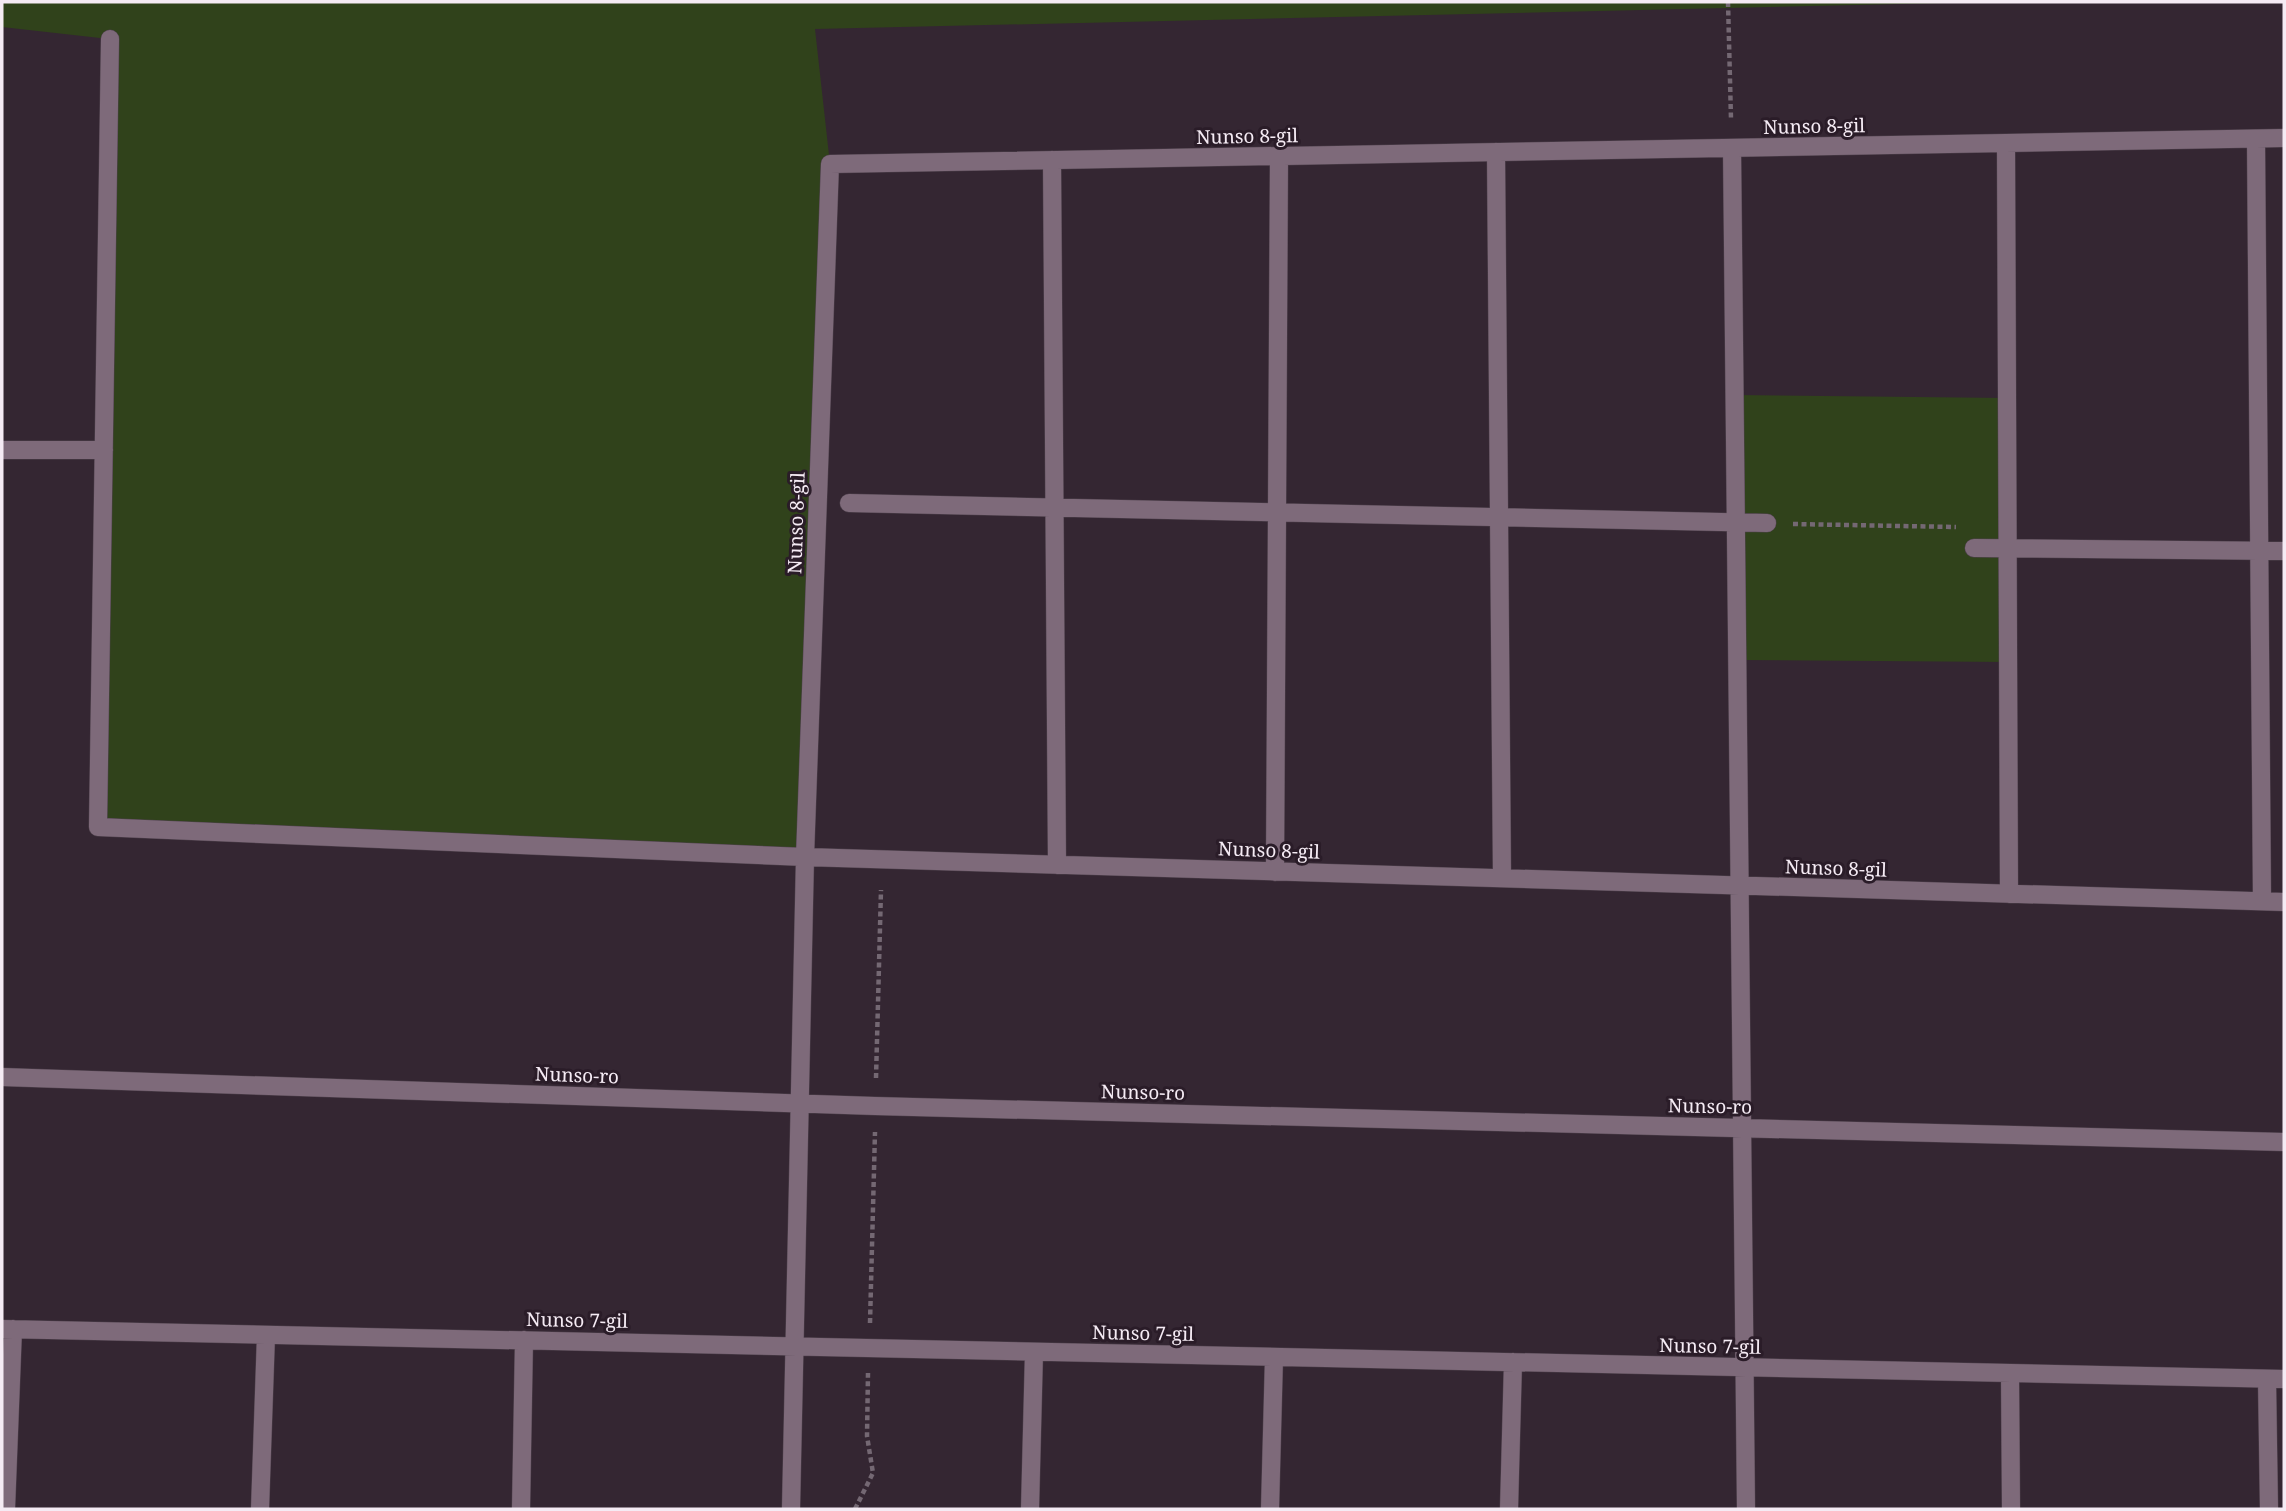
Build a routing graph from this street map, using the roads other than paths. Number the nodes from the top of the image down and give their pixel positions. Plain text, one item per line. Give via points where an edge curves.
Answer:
1 (110, 39) dead end
2 (2284, 138) edge
3 (2256, 139) junction
4 (2006, 143) junction
5 (1732, 148) junction
6 (1496, 152) junction
7 (1279, 156) junction
8 (1052, 160) junction
9 (2, 450) edge
10 (104, 450) junction
11 (849, 503) dead end
12 (1054, 508) junction
13 (1277, 513) junction
14 (1499, 517) junction
15 (1735, 523) junction
16 (1767, 523) road end
17 (1975, 548) road end
18 (2008, 548) junction
19 (2259, 551) junction
20 (2284, 551) edge
21 (805, 858) junction
22 (1057, 865) junction
23 (1275, 872) junction
24 (1502, 878) junction
25 (1739, 886) junction
26 (2009, 894) junction
27 (2262, 901) junction
28 (2284, 902) edge
29 (2, 1077) edge
30 (800, 1104) junction
31 (1742, 1128) junction
32 (2284, 1142) edge
33 (7, 1329) edge
34 (265, 1335) junction
35 (524, 1340) junction
36 (795, 1346) junction
37 (1034, 1352) junction
38 (1274, 1357) junction
39 (1513, 1362) junction
40 (1744, 1368) junction
41 (2010, 1373) junction
42 (2276, 1379) edge
43 (6, 1509) edge
44 (260, 1509) edge
45 (521, 1509) edge
46 (791, 1509) edge
47 (1030, 1509) edge
48 (1270, 1509) edge
49 (1509, 1509) edge
50 (1745, 1509) edge
51 (2011, 1509) edge
52 (2269, 1509) edge

1 - 10 street
2 - 3 street, Nunso 8-gil
3 - 4 street, Nunso 8-gil
3 - 19 street
4 - 5 street, Nunso 8-gil
4 - 18 street
5 - 6 street, Nunso 8-gil
5 - 15 street
6 - 7 street, Nunso 8-gil
6 - 14 street
7 - 8 street, Nunso 8-gil
7 - 13 street
8 - 12 street
8 - 21 street, Nunso 8-gil via 830,164
9 - 10 street
10 - 21 street via 98,827
11 - 12 street
12 - 13 street
12 - 22 street
13 - 14 street
13 - 23 street
14 - 15 street
14 - 24 street
15 - 16 street
15 - 25 street
17 - 18 street
18 - 19 street
18 - 26 street
19 - 20 street
19 - 27 street
21 - 22 street, Nunso 8-gil
21 - 30 street
22 - 23 street, Nunso 8-gil
23 - 24 street, Nunso 8-gil
24 - 25 street, Nunso 8-gil
25 - 26 street, Nunso 8-gil
25 - 31 street
26 - 27 street, Nunso 8-gil
27 - 28 street, Nunso 8-gil
29 - 30 street, Nunso-ro
30 - 31 street, Nunso-ro
30 - 36 street
31 - 32 street, Nunso-ro
31 - 40 street
33 - 34 street, Nunso 7-gil
33 - 43 street
34 - 35 street, Nunso 7-gil
34 - 44 street
35 - 36 street, Nunso 7-gil
35 - 45 street
36 - 37 street, Nunso 7-gil
36 - 46 street
37 - 38 street, Nunso 7-gil
37 - 47 street
38 - 39 street, Nunso 7-gil
38 - 48 street
39 - 40 street, Nunso 7-gil
39 - 49 street
40 - 41 street, Nunso 7-gil
40 - 50 street
41 - 42 street, Nunso 7-gil
41 - 51 street
42 - 52 street

